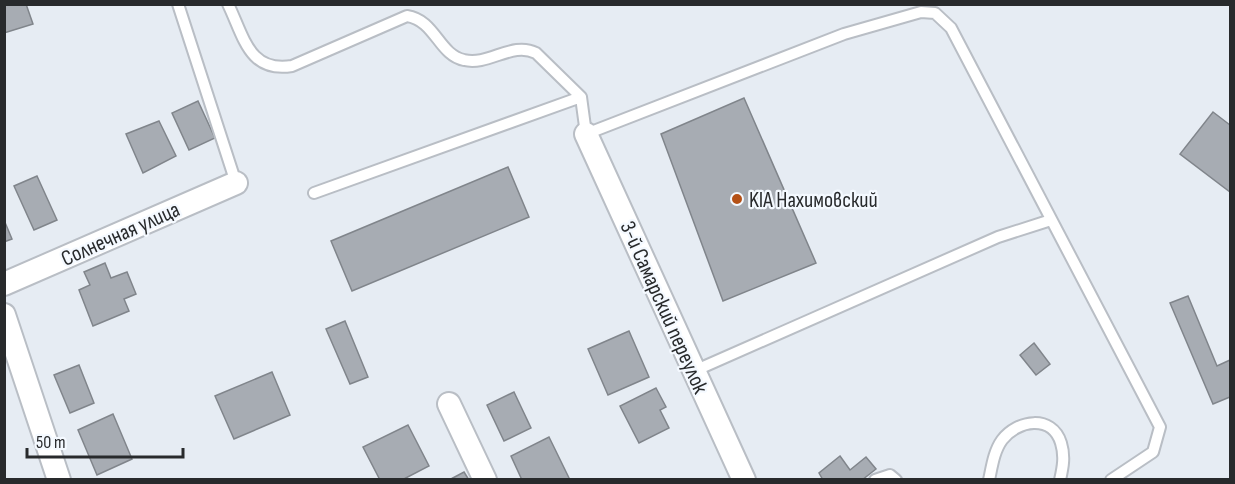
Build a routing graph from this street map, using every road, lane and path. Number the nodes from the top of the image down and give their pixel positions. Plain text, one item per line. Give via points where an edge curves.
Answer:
1 (178, 4) edge
2 (228, 4) edge
3 (581, 97) junction
4 (586, 134) junction
5 (236, 183) joint
6 (314, 193) dead end
7 (1052, 220) junction
8 (4, 284) edge
9 (4, 315) edge
10 (694, 371) junction
11 (449, 404) dead end
12 (59, 480) edge
13 (485, 480) edge
14 (744, 480) edge
15 (875, 480) edge
16 (896, 480) edge
17 (989, 480) edge
18 (1060, 480) edge
19 (1111, 480) edge

1 - 5 lane
2 - 3 lane via 256,60 272,68 292,66 407,16 425,24 450,53 464,60 482,60 528,49
3 - 4 lane
3 - 6 lane
4 - 7 lane via 844,34 921,12 935,13 951,28
4 - 10 street, 3-й Самарский переулок
5 - 8 street, Солнечная улица
7 - 10 lane via 998,237
7 - 19 lane via 1160,427 1154,452
9 - 12 street
10 - 14 street, 3-й Самарский переулок
11 - 13 street
15 - 16 lane via 890,476
17 - 18 lane via 1002,440 1020,424 1032,421 1050,428 1060,440 1064,459

